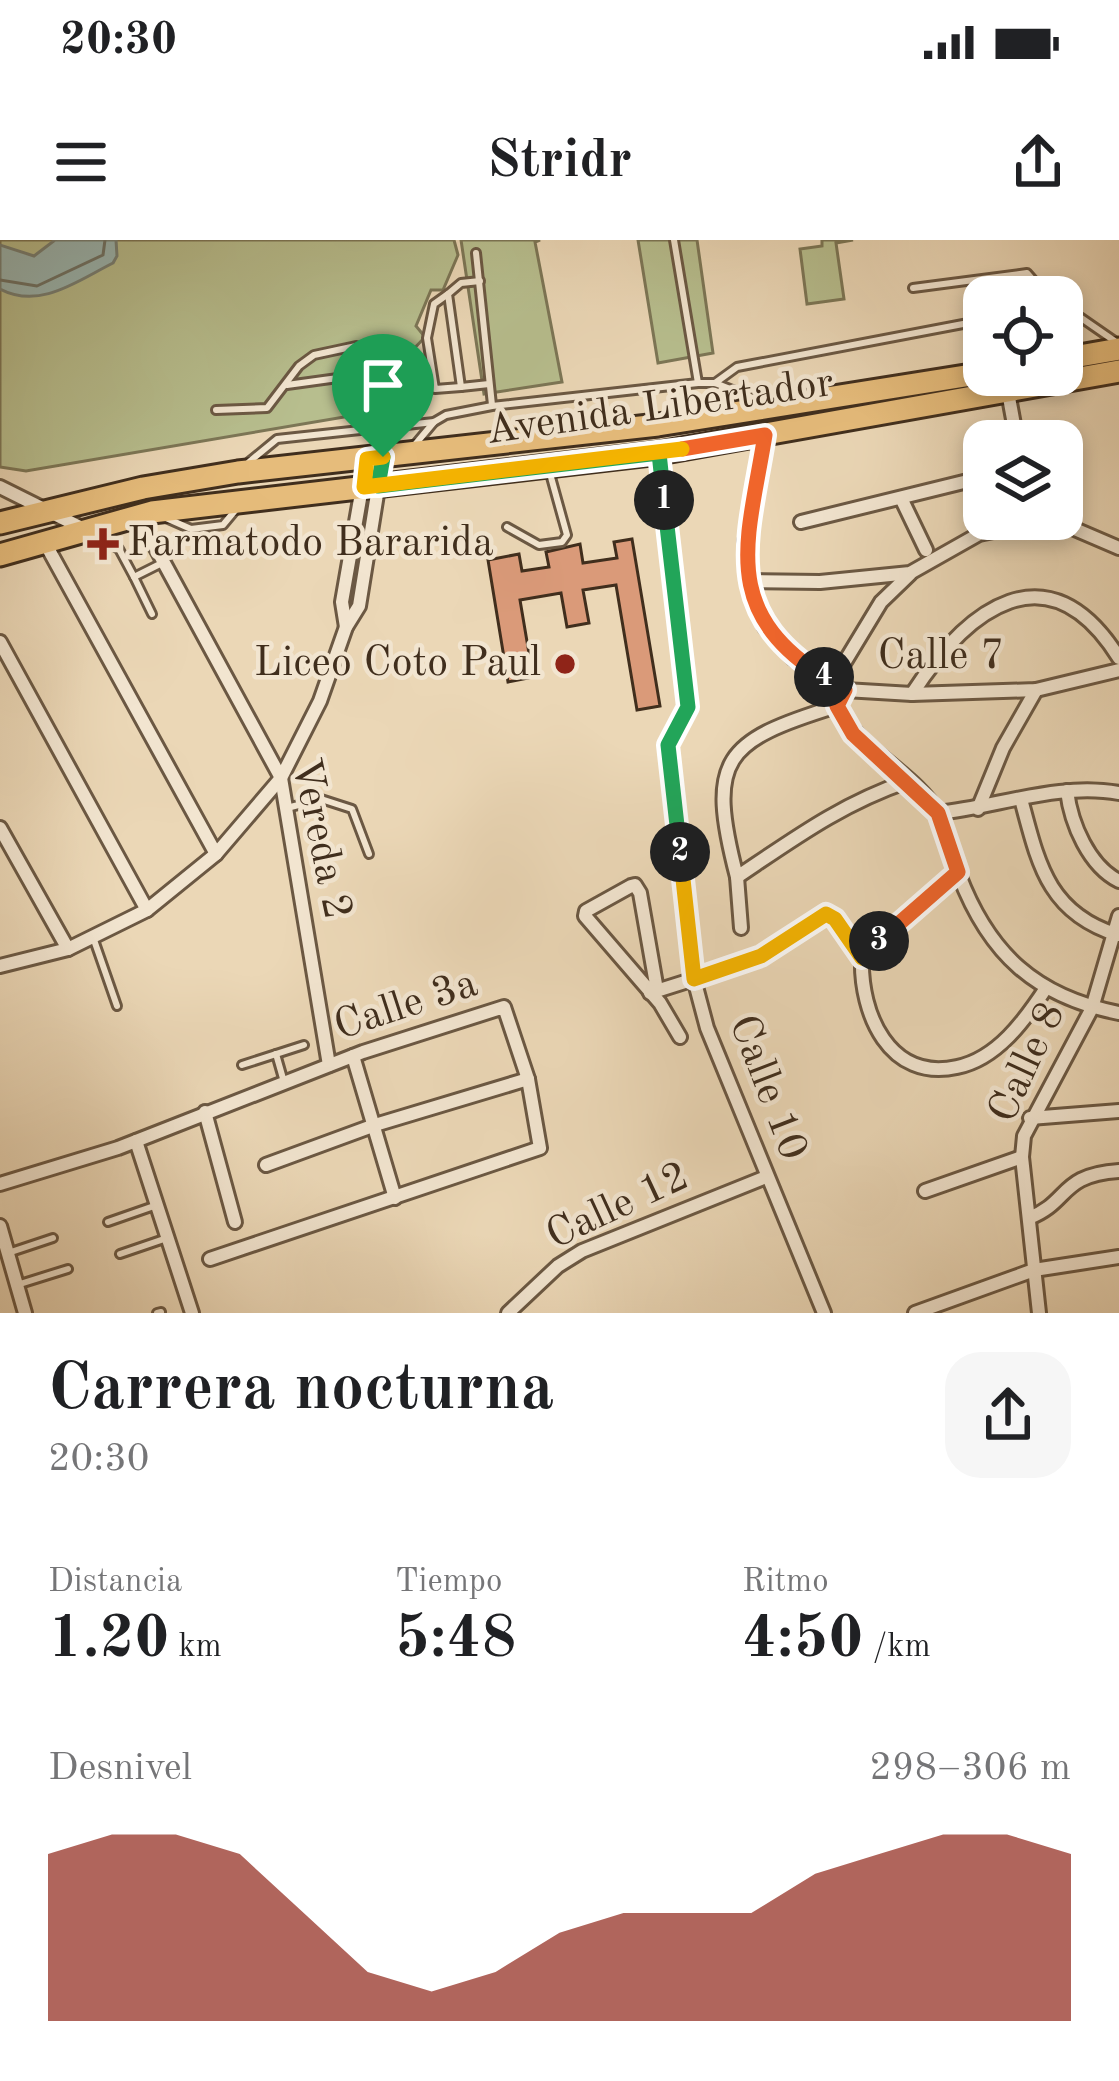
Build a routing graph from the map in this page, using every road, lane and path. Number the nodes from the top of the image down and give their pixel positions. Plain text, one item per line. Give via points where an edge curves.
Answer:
1 (674, 240) edge
2 (476, 254) dead end
3 (480, 281) junction
4 (963, 281) edge
5 (913, 288) dead end
6 (448, 294) junction
7 (1083, 322) edge
8 (963, 324) edge
9 (1083, 360) edge
10 (1118, 363) edge
11 (1083, 372) edge
12 (367, 374) junction
13 (963, 377) edge
14 (698, 383) junction
15 (715, 383) junction
16 (489, 384) junction
17 (285, 385) junction
18 (461, 387) junction
19 (985, 396) edge
20 (492, 406) junction
21 (778, 408) junction
22 (216, 410) dead end
23 (434, 422) junction
24 (378, 427) junction
25 (765, 435) junction
26 (659, 453) junction
27 (407, 454) junction
28 (375, 458) junction
29 (548, 466) junction
30 (238, 472) junction
31 (963, 482) edge
32 (0, 487) edge
33 (371, 487) junction
34 (901, 498) junction
35 (46, 510) junction
36 (145, 513) junction
37 (801, 522) dead end
38 (0, 523) edge
39 (507, 527) dead end
40 (84, 529) junction
41 (44, 541) junction
42 (1119, 548) edge
43 (926, 550) dead end
44 (0, 555) edge
45 (162, 562) junction
46 (910, 573) junction
47 (134, 577) junction
48 (750, 581) junction
49 (152, 614) dead end
50 (0, 642) edge
51 (1119, 658) edge
52 (1119, 670) edge
53 (839, 686) junction
54 (1036, 690) junction
55 (912, 694) junction
56 (837, 706) junction
57 (281, 778) junction
58 (908, 781) junction
59 (1067, 791) junction
60 (1119, 793) edge
61 (1021, 799) junction
62 (286, 808) junction
63 (978, 808) junction
64 (938, 813) junction
65 (0, 828) edge
66 (217, 854) junction
67 (369, 854) dead end
68 (958, 872) junction
69 (737, 877) junction
70 (1119, 881) edge
71 (147, 910) junction
72 (1119, 916) edge
73 (741, 928) dead end
74 (1117, 935) edge
75 (93, 937) junction
76 (68, 949) junction
77 (862, 958) junction
78 (0, 965) edge
79 (694, 979) junction
80 (1046, 988) junction
81 (653, 991) junction
82 (117, 1006) dead end
83 (1092, 1008) junction
84 (1119, 1013) edge
85 (680, 1037) dead end
86 (304, 1045) dead end
87 (276, 1054) junction
88 (353, 1056) junction
89 (242, 1065) dead end
90 (329, 1065) junction
91 (528, 1079) junction
92 (284, 1082) junction
93 (1119, 1111) edge
94 (205, 1112) junction
95 (1030, 1118) junction
96 (375, 1125) junction
97 (136, 1141) junction
98 (1022, 1157) junction
99 (266, 1165) dead end
100 (1119, 1171) edge
101 (766, 1177) junction
102 (0, 1184) edge
103 (925, 1191) dead end
104 (395, 1198) junction
105 (157, 1205) junction
106 (1029, 1218) junction
107 (108, 1222) dead end
108 (235, 1222) dead end
109 (0, 1226) edge
110 (53, 1238) dead end
111 (168, 1238) junction
112 (8, 1253) junction
113 (120, 1254) dead end
114 (1119, 1257) edge
115 (210, 1258) dead end
116 (68, 1269) dead end
117 (1034, 1270) junction
118 (6, 1272) edge
119 (17, 1285) junction
120 (25, 1313) edge
121 (191, 1313) edge
122 (508, 1313) edge
123 (824, 1313) edge
124 (915, 1313) edge
125 (1039, 1313) edge

1 - 14 lane
2 - 3 lane
3 - 6 lane
3 - 16 lane
4 - 5 lane
6 - 18 lane
6 - 18 lane via 434,304 427,338 435,389
7 - 10 lane
8 - 15 lane via 737,367
9 - 10 main road
10 - 11 main road, Avenida Libertador
12 - 17 lane
12 - 17 lane via 356,346 314,355
12 - 24 lane
13 - 21 main road, Avenida Libertador
14 - 15 lane
14 - 20 lane
15 - 21 lane
16 - 18 lane
16 - 20 lane
17 - 22 lane via 267,408
19 - 25 main road, Avenida Libertador
20 - 23 lane
21 - 27 main road, Avenida Libertador
23 - 24 lane
23 - 27 lane
24 - 30 lane via 278,439
25 - 26 main road, Avenida Libertador
25 - 48 street, Calle 7 via 745,543
26 - 29 main road, Avenida Libertador
26 - 79 street, Calle 10 via 688,707 668,745
27 - 28 main road, Avenida Libertador
28 - 30 main road, Avenida Libertador
28 - 33 street
29 - 33 main road, Avenida Libertador
29 - 39 lane via 567,535 539,544
30 - 35 main road, Avenida Libertador
31 - 34 street
32 - 35 street
33 - 36 main road, Avenida Libertador
33 - 57 street via 342,602 346,627
34 - 37 street
34 - 43 street
35 - 38 main road, Avenida Libertador
35 - 40 street
36 - 40 main road, Avenida Libertador
36 - 45 street, Vereda 2
40 - 41 main road, Avenida Libertador
40 - 47 lane via 119,550
41 - 44 main road, Avenida Libertador
41 - 66 street
42 - 46 street via 1070,527 1022,525 979,534
45 - 47 lane
45 - 57 street, Vereda 2
46 - 48 street
46 - 53 street via 881,602
47 - 49 lane
48 - 53 street, Calle 7 via 765,627 793,658
50 - 71 street
51 - 55 street via 1086,615 1029,598 998,605 963,628
52 - 54 street, Calle 7
53 - 55 street, Calle 7
53 - 56 street
54 - 55 street, Calle 7
54 - 63 street
56 - 58 street via 853,734
56 - 69 street via 786,722 730,758 722,784
57 - 62 street, Vereda 2
57 - 66 street
58 - 64 street
58 - 69 street via 861,797
59 - 60 street
59 - 61 street
59 - 70 street via 1084,842
61 - 63 street
61 - 74 street via 1047,882 1077,915
62 - 67 lane via 321,800 352,809
62 - 90 street, Vereda 2
63 - 64 street
64 - 68 street
65 - 76 street
66 - 71 street
68 - 77 street
68 - 80 street via 992,939
69 - 73 street
71 - 75 street
72 - 74 street, Calle 8
74 - 83 street, Calle 8
75 - 76 street
75 - 82 lane
76 - 78 street
77 - 79 street via 826,914 761,956
77 - 80 street via 868,1018 886,1045 931,1067 956,1068 1007,1039
79 - 81 street
79 - 101 street, Calle 10
80 - 83 street
81 - 81 street via 585,916 635,885 640,892
81 - 85 street
83 - 84 street
83 - 95 street, Calle 8
86 - 87 lane
87 - 89 lane
87 - 92 lane
88 - 90 street, Calle 3a
88 - 91 street, Calle 3a via 505,1007
88 - 96 street
90 - 92 street, Calle 3a
91 - 96 street
91 - 104 street, Calle 3a via 540,1148
92 - 94 street, Calle 3a
93 - 95 street
94 - 97 street, Calle 3a
94 - 108 street
95 - 98 street, Calle 8
96 - 99 street
96 - 104 street
97 - 102 street, Calle 3a
97 - 105 street
98 - 103 street
98 - 106 street, Calle 8
100 - 106 street via 1075,1180
101 - 122 street, Calle 12 via 582,1251
101 - 123 street, Calle 10
104 - 115 street, Calle 3a
105 - 107 lane
105 - 111 street
106 - 117 street, Calle 8
109 - 112 street
110 - 112 lane
111 - 113 lane
111 - 121 street
112 - 118 street
114 - 117 street
116 - 119 lane
117 - 124 street
117 - 125 street, Calle 8
118 - 119 street
119 - 120 street

